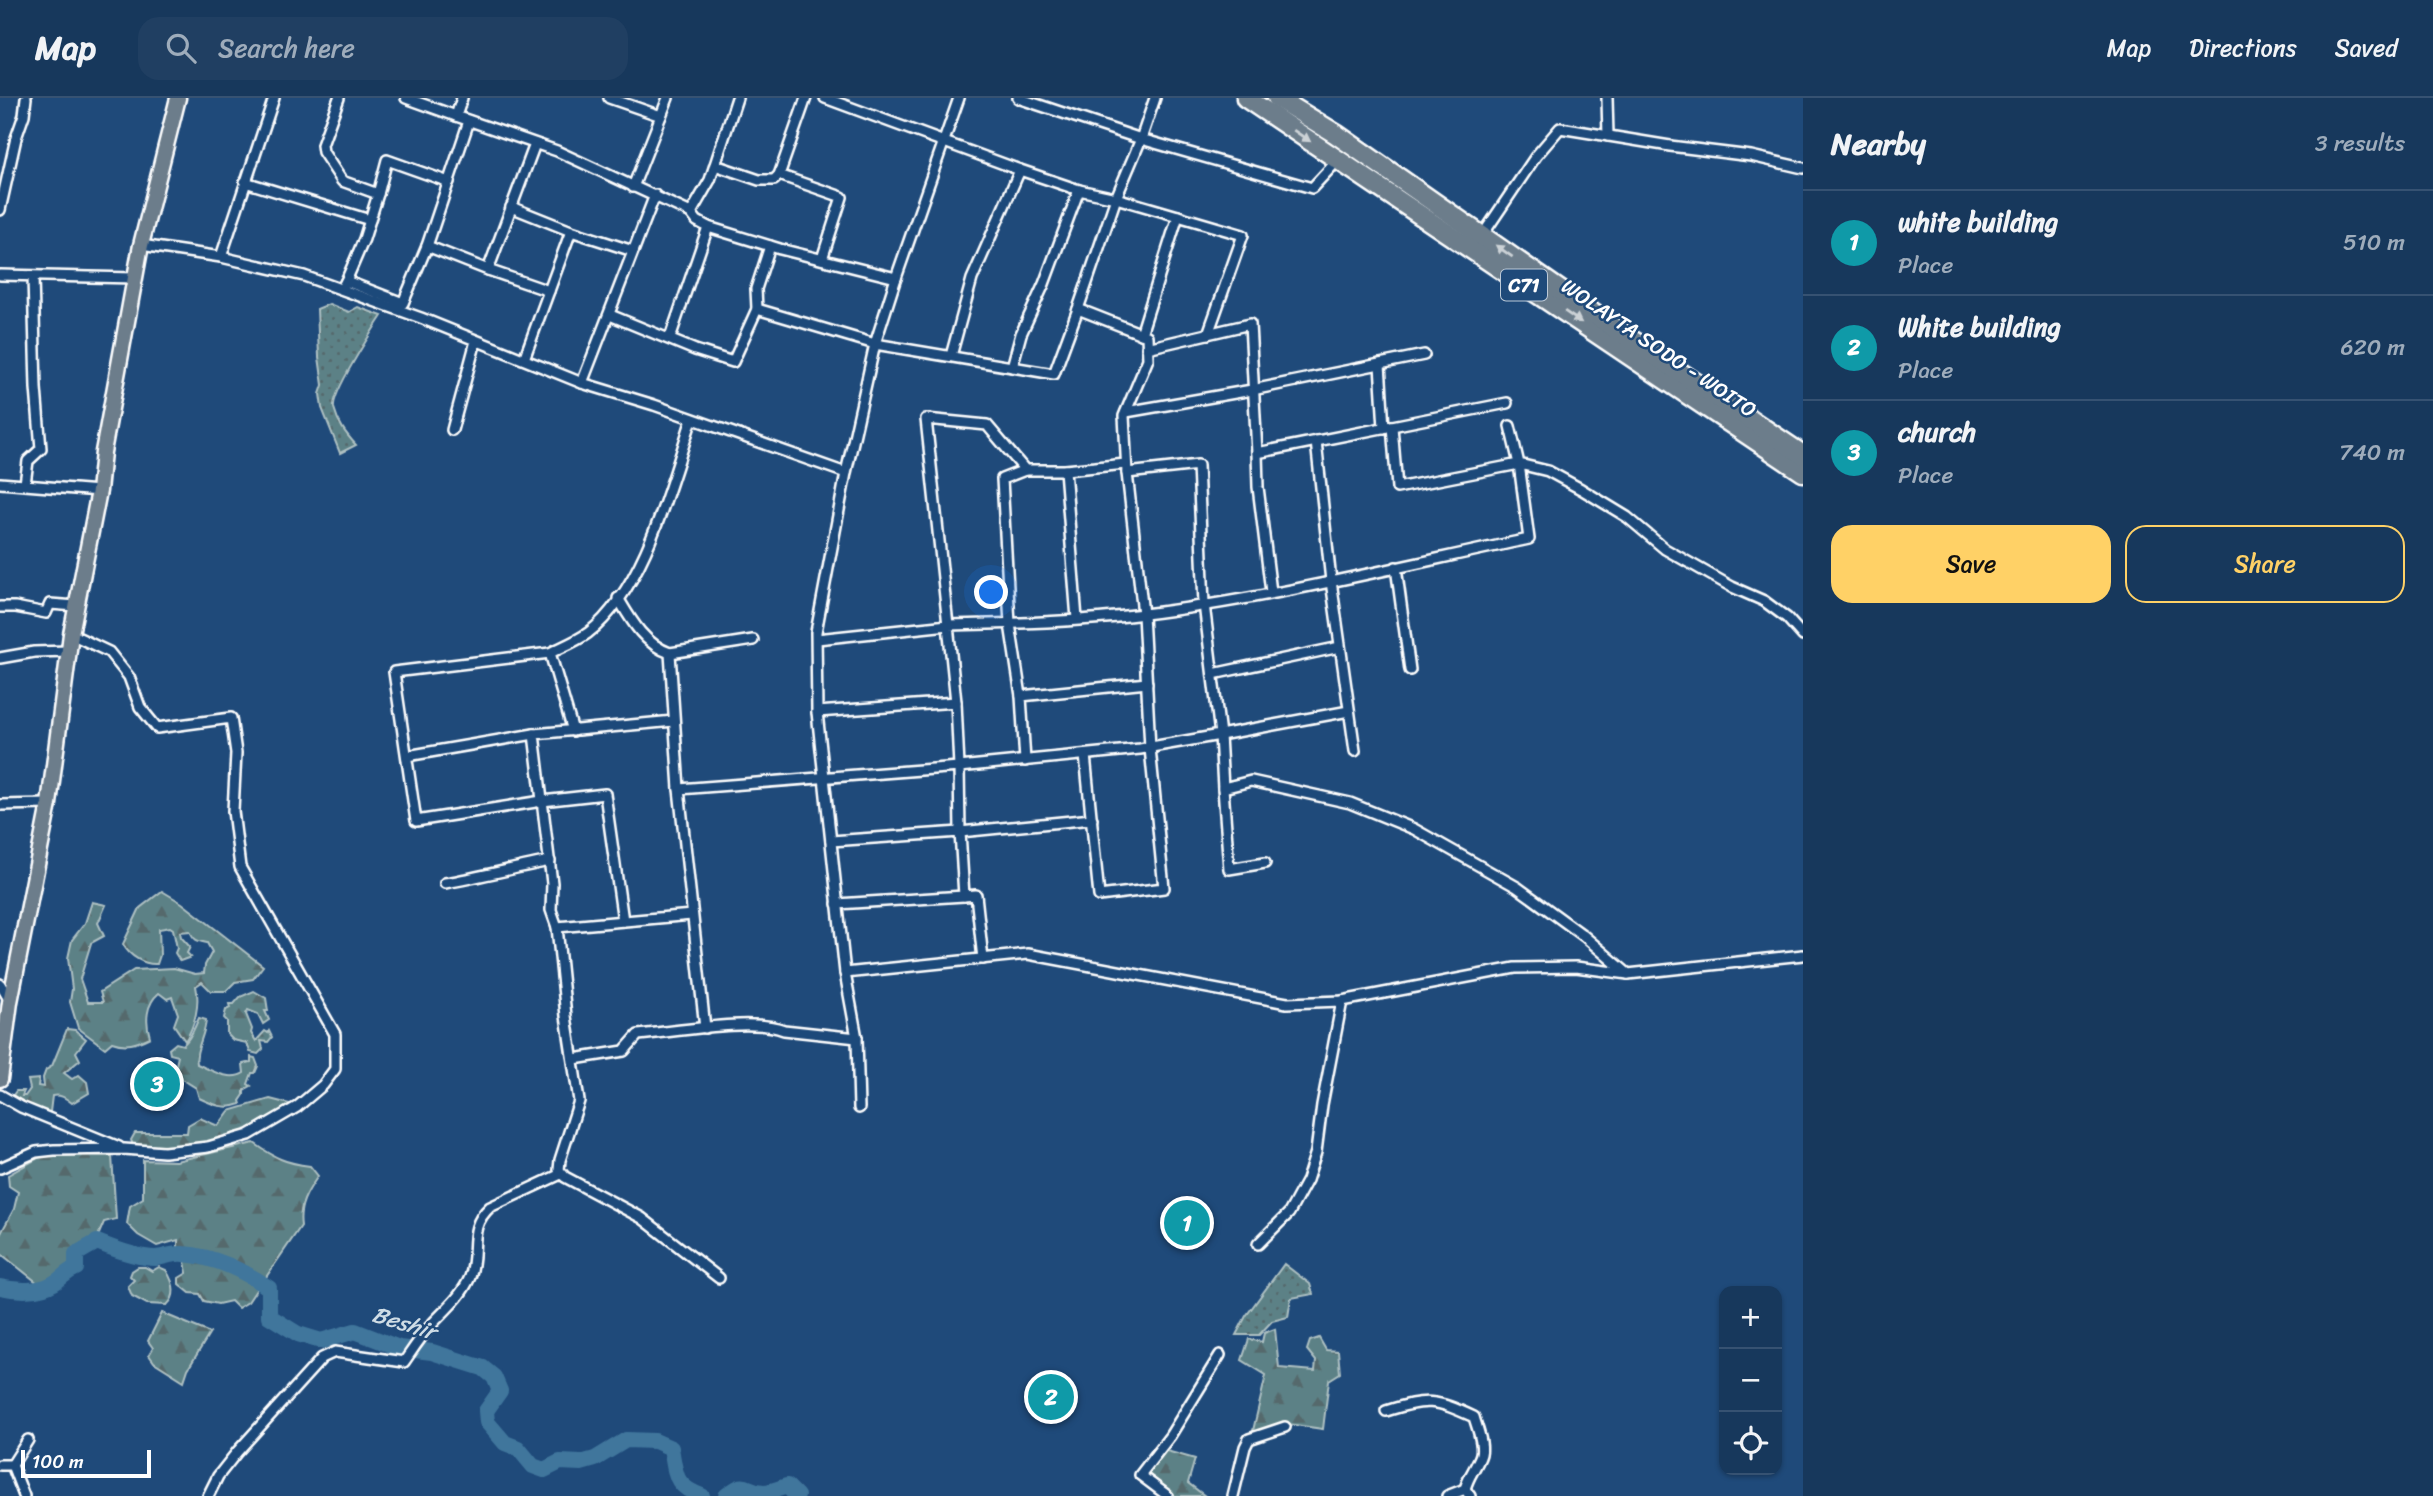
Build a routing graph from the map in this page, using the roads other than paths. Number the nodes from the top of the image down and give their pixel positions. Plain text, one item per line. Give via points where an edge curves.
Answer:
1 (26, 98) edge
2 (178, 98) edge
3 (274, 98) edge
4 (339, 98) edge
5 (406, 98) edge
6 (462, 98) edge
7 (608, 98) edge
8 (668, 98) edge
9 (737, 98) edge
10 (806, 98) edge
11 (825, 98) edge
12 (959, 98) edge
13 (1018, 98) edge
14 (1155, 98) edge
15 (1246, 98) edge
16 (1277, 98) edge
17 (1607, 98) edge
18 (456, 116) junction
19 (661, 117) junction
20 (469, 121) junction
21 (1608, 136) junction
22 (1141, 139) junction
23 (942, 143) junction
24 (534, 144) junction
25 (1338, 160) junction
26 (1380, 164) junction
27 (715, 165) junction
28 (1803, 168) edge
29 (1020, 170) junction
30 (779, 176) junction
31 (1369, 180) junction
32 (245, 182) junction
33 (449, 182) junction
34 (633, 187) junction
35 (1079, 190) junction
36 (378, 194) junction
37 (655, 195) junction
38 (1116, 198) junction
39 (511, 207) junction
40 (0, 211) edge
41 (691, 213) junction
42 (1178, 216) junction
43 (370, 220) junction
44 (708, 227) junction
45 (571, 231) junction
46 (1482, 236) junction
47 (141, 245) junction
48 (427, 246) junction
49 (770, 246) junction
50 (633, 251) junction
51 (221, 257) junction
52 (822, 259) junction
53 (488, 270) junction
54 (0, 275) edge
55 (33, 277) junction
56 (135, 278) junction
57 (896, 278) junction
58 (344, 284) junction
59 (549, 291) junction
60 (757, 309) junction
61 (1078, 309) junction
62 (610, 315) junction
63 (1140, 334) junction
64 (1208, 334) junction
65 (670, 338) junction
66 (477, 341) junction
67 (875, 344) junction
68 (1147, 348) junction
69 (1424, 355) dead end
70 (951, 356) junction
71 (524, 359) junction
72 (1380, 364) junction
73 (1012, 367) junction
74 (582, 383) junction
75 (1252, 390) junction
76 (1507, 403) dead end
77 (1126, 412) junction
78 (692, 419) junction
79 (1510, 426) dead end
80 (1388, 427) junction
81 (452, 430) dead end
82 (1316, 441) junction
83 (1257, 453) junction
84 (1803, 455) edge
85 (1519, 464) junction
86 (1126, 468) junction
87 (1025, 470) junction
88 (1065, 470) junction
89 (1803, 472) edge
90 (846, 473) junction
91 (0, 483) edge
92 (25, 484) junction
93 (99, 491) junction
94 (1396, 567) junction
95 (1331, 581) junction
96 (1271, 592) junction
97 (618, 598) junction
98 (1204, 604) junction
99 (76, 606) junction
100 (0, 607) edge
101 (1143, 614) junction
102 (1077, 619) junction
103 (1010, 624) junction
104 (948, 625) junction
105 (71, 634) junction
106 (1803, 636) edge
107 (817, 639) junction
108 (753, 640) dead end
109 (1340, 647) junction
110 (69, 651) junction
111 (550, 653) junction
112 (670, 653) junction
113 (0, 658) edge
114 (1410, 670) dead end
115 (1213, 674) junction
116 (1147, 683) junction
117 (1021, 696) junction
118 (956, 702) junction
119 (1349, 711) junction
120 (817, 712) junction
121 (674, 721) junction
122 (573, 731) junction
123 (534, 734) junction
124 (1220, 736) junction
125 (1150, 748) junction
126 (1355, 751) dead end
127 (1085, 755) junction
128 (407, 756) junction
129 (1025, 761) junction
130 (959, 767) junction
131 (824, 777) junction
132 (1223, 788) junction
133 (679, 789) junction
134 (541, 801) junction
135 (50, 804) junction
136 (0, 805) edge
137 (1092, 819) junction
138 (960, 832) junction
139 (831, 841) junction
140 (550, 861) junction
141 (1265, 863) dead end
142 (445, 883) dead end
143 (964, 895) junction
144 (837, 904) junction
145 (692, 915) junction
146 (623, 920) junction
147 (557, 927) junction
148 (1803, 955) edge
149 (982, 959) junction
150 (845, 973) junction
151 (1628, 974) junction
152 (0, 984) edge
153 (1342, 1001) junction
154 (10, 1002) junction
155 (705, 1028) junction
156 (857, 1038) junction
157 (574, 1059) junction
158 (0, 1079) edge
159 (0, 1095) edge
160 (859, 1108) dead end
161 (124, 1149) junction
162 (0, 1168) edge
163 (561, 1174) junction
164 (1258, 1244) dead end
165 (719, 1278) dead end
166 (1220, 1355) dead end
167 (1386, 1411) dead end
168 (1285, 1427) dead end
169 (28, 1440) dead end
170 (0, 1465) edge
171 (12, 1465) junction
172 (1468, 1493) edge
173 (24, 1496) edge
174 (208, 1496) edge
175 (1168, 1496) edge
176 (1233, 1496) edge
177 (1447, 1496) edge

1 - 40 street
2 - 47 main road
3 - 32 street
4 - 36 street via 323,152 342,181
5 - 18 street
6 - 18 street
7 - 19 street
8 - 19 street
9 - 27 street
10 - 30 street
11 - 23 street
12 - 23 street
13 - 22 street
14 - 22 street
15 -> 25 highway, WOLAYTA SODO - WOITO / C71
16 - 26 highway, WOLAYTA SODO - WOITO / C71
17 - 21 street
18 - 20 street
19 - 34 street
20 - 24 street
20 - 33 street
21 - 28 street
21 - 46 street via 1560,128
22 - 25 street via 1312,188
22 - 38 street
23 - 29 street
23 - 57 street
24 - 34 street
24 - 39 street
25 - 31 highway, WOLAYTA SODO - WOITO / C71
26 - 31 highway
26 - 46 highway, WOLAYTA SODO - WOITO / C71
27 - 30 street via 759,180
27 - 41 street
29 - 35 street
29 - 70 street via 972,279
30 - 52 street via 842,197
31 -> 89 highway, WOLAYTA SODO - WOITO / C71
32 - 43 street
32 - 51 street
33 - 36 street via 387,160
33 - 48 street
34 - 37 street
35 - 38 street
35 - 73 street
36 - 43 street
37 - 41 street
37 - 50 street
38 - 42 street
38 - 61 street
39 - 45 street
39 - 53 street
41 - 44 street
42 - 63 street
42 - 64 street via 1243,235
43 - 58 street
44 - 49 street
44 - 65 street
45 - 50 street
45 - 59 street
84 -> 46 highway, WOLAYTA SODO - WOITO / C71
47 - 51 street
47 - 56 main road
48 - 53 street
48 - 58 street via 403,303
49 - 52 street
49 - 60 street via 756,289
50 - 62 street
51 - 58 street
52 - 57 street
53 - 59 street
54 - 55 street
55 - 56 street
55 - 92 street via 41,449 28,461
56 - 93 main road
57 - 67 street
58 - 66 street
59 - 71 street
60 - 65 street via 733,362
60 - 67 street
61 - 63 street
61 - 73 street via 1054,374
62 - 65 street
62 - 74 street
63 - 68 street via 1147,336
64 - 68 street
64 - 75 street via 1250,324
66 - 71 street
66 - 81 street
67 - 70 street
67 - 90 street
68 - 77 street via 1148,359
69 - 72 street
70 - 73 street
71 - 74 street
72 - 75 street
72 - 80 street
74 - 78 street
75 - 77 street
75 - 83 street
76 - 80 street
77 - 86 street
78 - 90 street
78 - 97 street via 655,529
79 - 85 street
80 - 82 street
80 - 85 street via 1397,488
82 - 83 street
82 - 95 street
83 - 96 street
85 - 94 street via 1529,539
85 - 106 street via 1548,471 1615,510 1665,549 1764,601
86 - 88 street
86 - 98 street via 1198,465
86 - 101 street
87 - 88 street
87 - 103 street via 1002,479
87 - 104 street via 987,425 926,419
88 - 102 street
90 - 107 street
91 - 92 street
92 - 93 street
93 - 99 main road
94 - 95 street
94 - 114 street
95 - 96 street
95 - 109 street
96 - 98 street
97 - 111 street via 588,633
97 - 112 street via 646,639
98 - 101 street
98 - 115 street
99 - 100 street via 50,604 46,613
99 - 105 main road
101 - 102 street
101 - 116 street
102 - 103 street
103 - 104 street
103 - 117 street
104 - 107 street
104 - 118 street
105 - 110 main road
105 - 161 street via 109,652 129,677 141,707 157,728 231,718 236,753 233,811 240,867 335,1034 335,1069 323,1086 249,1135 208,1147 164,1152
107 - 120 street
108 - 112 street
109 - 115 street
109 - 119 street
110 - 113 street
110 - 135 main road
111 - 122 street
111 - 128 street via 394,672
112 - 121 street
115 - 124 street
116 - 117 street
116 - 125 street
117 - 129 street
118 - 120 street
118 - 130 street
119 - 124 street
119 - 126 street
120 - 131 street
121 - 122 street
121 - 133 street
122 - 123 street
123 - 128 street
123 - 134 street
124 - 125 street
124 - 132 street
125 - 127 street
125 - 137 street via 1164,888 1099,896
127 - 129 street
127 - 137 street
128 - 134 street via 416,821
129 - 130 street
130 - 131 street
130 - 138 street
131 - 133 street
131 - 139 street
132 - 141 street via 1229,869
132 - 151 street via 1251,781 1350,803 1414,829 1517,887
133 - 145 street
134 - 140 street
134 - 146 street via 604,794
135 - 136 street
135 - 154 main road
137 - 138 street
138 - 139 street
138 - 143 street
139 - 144 street
140 - 142 street
140 - 147 street via 551,910
143 - 144 street
143 - 149 street via 976,895
144 - 150 street
145 - 146 street
145 - 155 street
146 - 147 street
147 - 157 street
148 - 151 street
149 - 150 street
149 - 153 street via 1028,954 1287,1003
150 - 156 street
151 - 153 street via 1576,967 1515,968
152 - 154 street
153 - 164 street via 1307,1180 1289,1213
154 - 158 main road
155 - 156 street via 761,1024
155 - 157 street via 638,1035 624,1051
156 - 160 street
157 - 163 street via 579,1101 560,1160
159 - 161 street
161 - 162 street via 36,1152
163 - 165 street via 642,1218
163 - 174 street via 482,1214 475,1228 469,1280 404,1362 335,1352 322,1359 237,1452
166 - 175 street via 1140,1475
167 - 172 street via 1418,1401 1447,1405 1474,1417 1482,1449 1468,1477
168 - 176 street via 1249,1439
169 - 171 street
170 - 171 street
171 - 173 street
172 - 177 street

